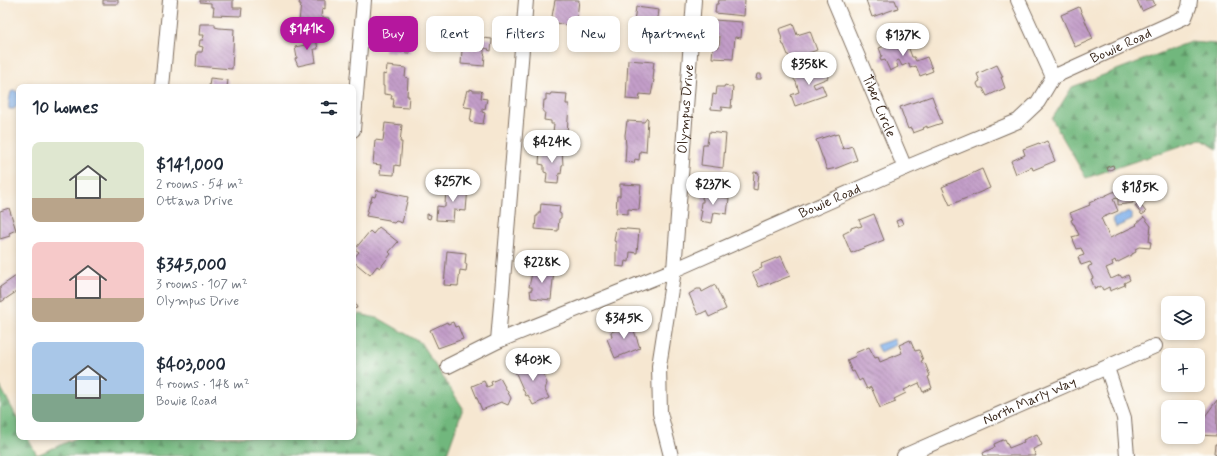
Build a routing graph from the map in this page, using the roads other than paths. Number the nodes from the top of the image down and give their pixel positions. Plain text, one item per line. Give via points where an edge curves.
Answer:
1 (170, 0) edge
2 (364, 0) edge
3 (526, 0) edge
4 (694, 0) edge
5 (834, 0) edge
6 (1018, 0) edge
7 (1190, 3) edge
8 (1053, 77) junction
9 (162, 84) edge
10 (356, 95) edge
11 (905, 168) junction
12 (674, 270) junction
13 (498, 341) junction
14 (1154, 346) dead end
15 (448, 366) dead end
16 (1107, 368) junction
17 (671, 456) edge
18 (904, 456) edge
19 (1127, 456) edge

1 - 9 street
2 - 10 street
3 - 13 street
4 - 12 street, Olympus Drive
5 - 11 street, Tiber Circle
6 - 8 street
7 - 8 street, Bowie Road via 1185,17
8 - 11 street, Bowie Road via 1038,102 1018,121
11 - 12 street, Bowie Road
12 - 13 street, Bowie Road
12 - 17 street, Olympus Drive via 659,366 660,413
13 - 15 street, Bowie Road
14 - 16 street, North Marly Way
16 - 18 street, North Marly Way
16 - 19 street via 1124,418

